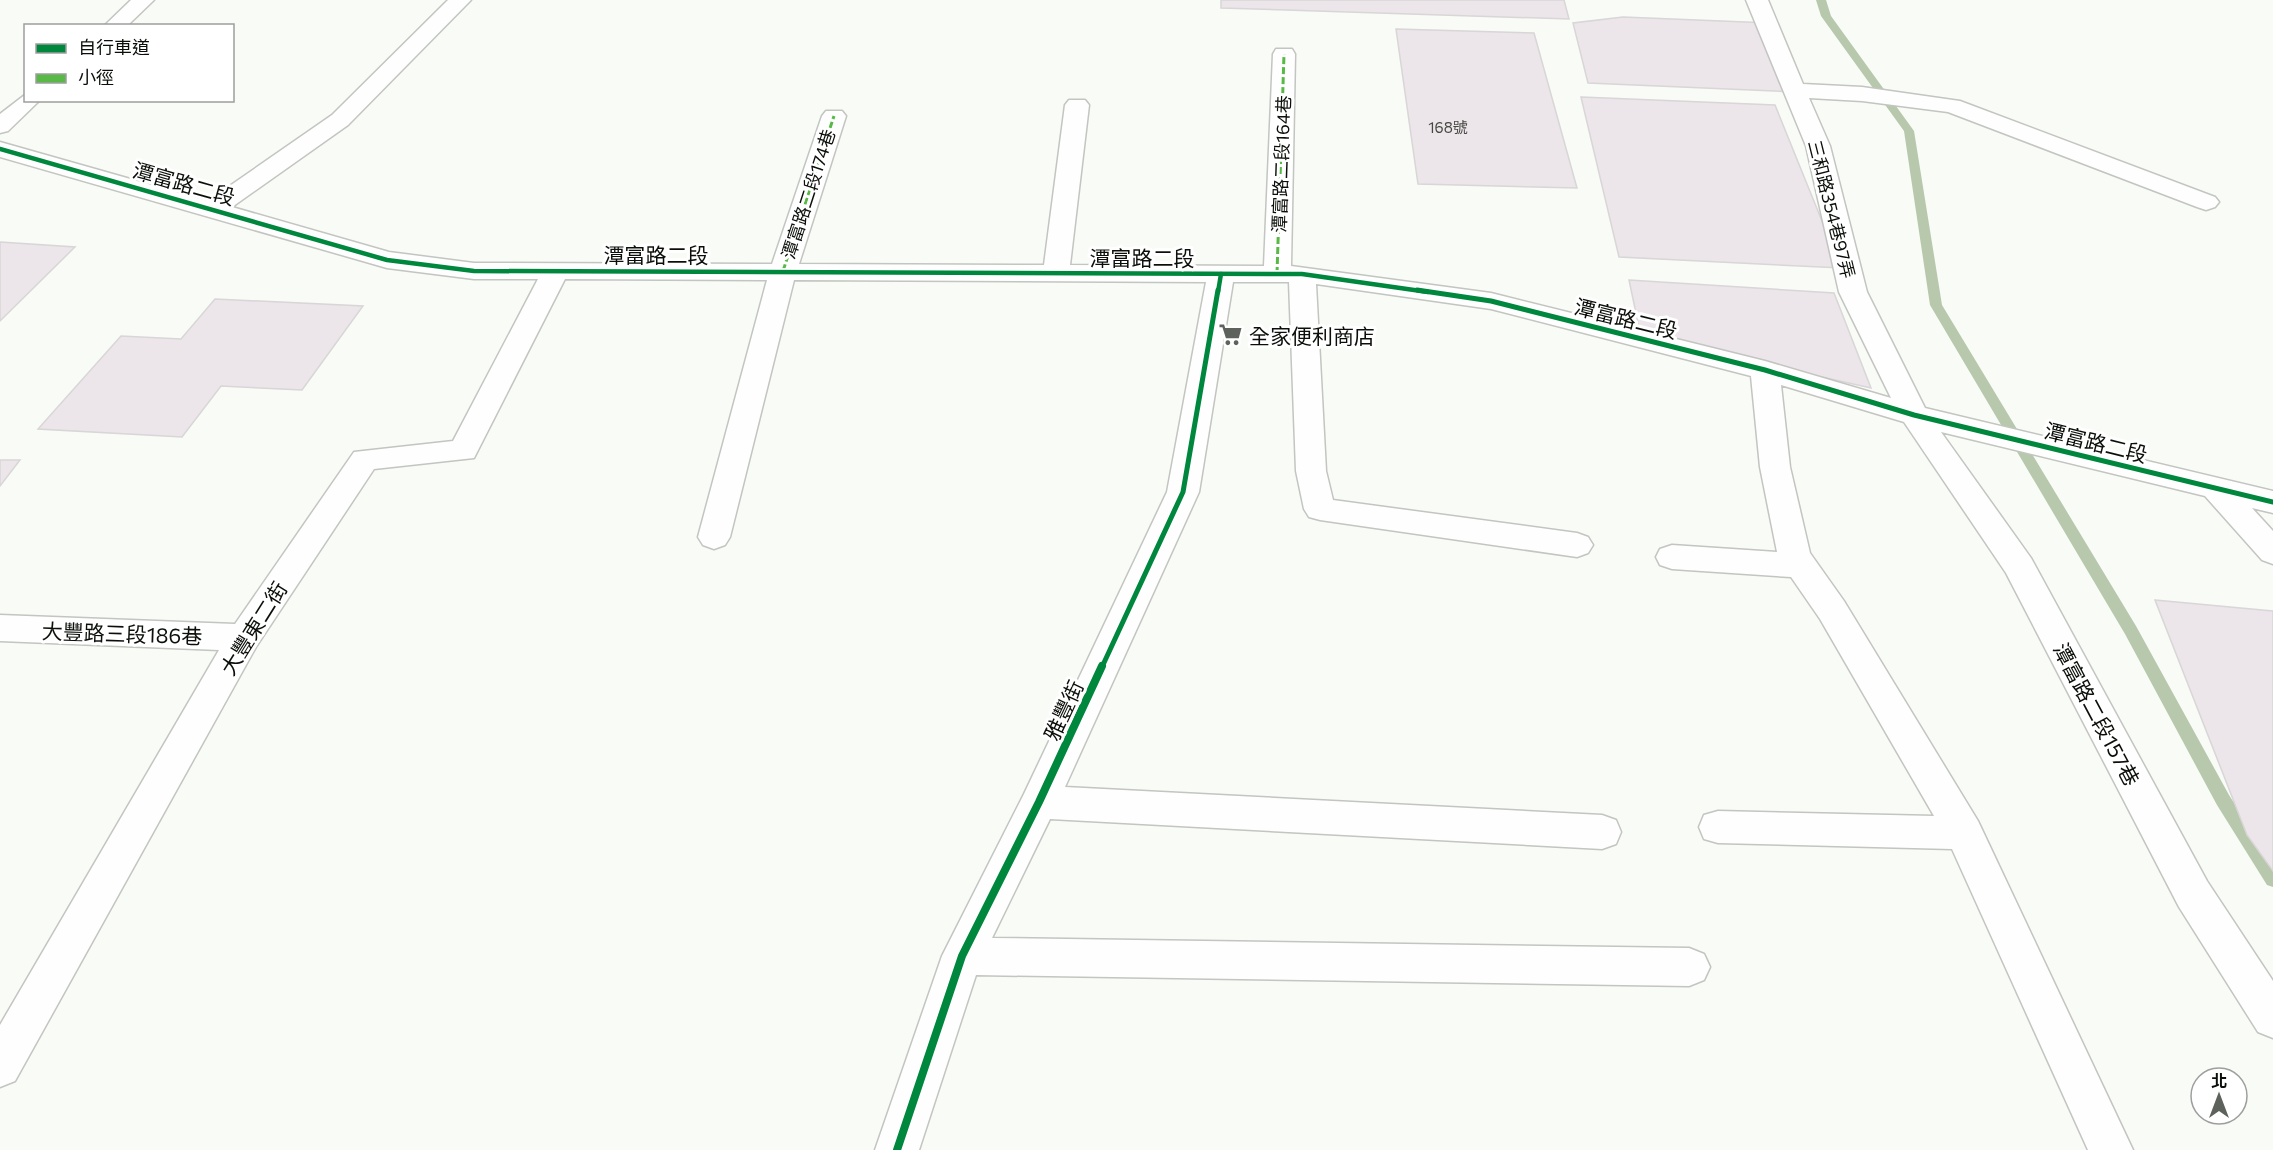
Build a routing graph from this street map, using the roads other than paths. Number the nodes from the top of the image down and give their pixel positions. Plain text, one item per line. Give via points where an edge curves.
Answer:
1 (142, 0) edge
2 (460, 0) edge
3 (1757, 0) edge
4 (116, 24) edge
5 (1284, 54) dead end
6 (1794, 90) junction
7 (27, 102) edge
8 (1077, 105) dead end
9 (834, 116) dead end
10 (0, 126) edge
11 (0, 150) edge
12 (2206, 202) dead end
13 (213, 209) junction
14 (556, 270) junction
15 (783, 271) junction
16 (1056, 273) junction
17 (1221, 274) junction
18 (1290, 274) junction
19 (1765, 370) junction
20 (1914, 415) junction
21 (2216, 489) junction
22 (2273, 502) edge
23 (714, 537) dead end
24 (1577, 545) dead end
25 (2273, 552) edge
26 (1671, 557) dead end
27 (1802, 566) junction
28 (0, 628) edge
29 (244, 638) junction
30 (1039, 802) junction
31 (1718, 827) dead end
32 (1602, 832) dead end
33 (1964, 833) junction
34 (963, 956) junction
35 (1689, 968) dead end
36 (2273, 1018) edge
37 (0, 1066) edge
38 (897, 1150) edge
39 (2111, 1150) edge

1 - 4 street
2 - 13 street via 340,120
3 - 6 street, 三和路354巷97弄
5 - 18 street, 潭富路二段164巷
6 - 12 street via 1952,106
6 - 20 street, 三和路354巷97弄 via 1818,146 1853,292
7 - 10 street
8 - 16 street
9 - 15 street, 潭富路二段174巷
11 - 13 street, 潭富路二段
13 - 14 street, 潭富路二段 via 387,261 474,271
14 - 15 street, 潭富路二段
14 - 29 street, 大豐東二街 via 463,451 365,459
15 - 16 street, 潭富路二段
15 - 23 street, 潭富路二段174巷
16 - 17 street, 潭富路二段
17 - 18 street, 潭富路二段
17 - 30 street, 雅豐街 via 1183,492
18 - 19 street, 潭富路二段 via 1491,301
18 - 24 street, 潭富路二段164巷 via 1311,471 1320,509
19 - 20 street, 潭富路二段
19 - 27 street via 1775,468 1794,555
20 - 21 street, 潭富路二段
20 - 36 street, 潭富路二段157巷 via 2019,567 2193,894
21 - 22 street, 潭富路二段
21 - 25 street
26 - 27 street
27 - 33 street
28 - 29 street, 大豐路三段186巷
29 - 37 street, 大豐東二街
30 - 32 street
30 - 34 street, 雅豐街
31 - 33 street
33 - 39 street
34 - 35 street
34 - 38 street, 雅豐街

